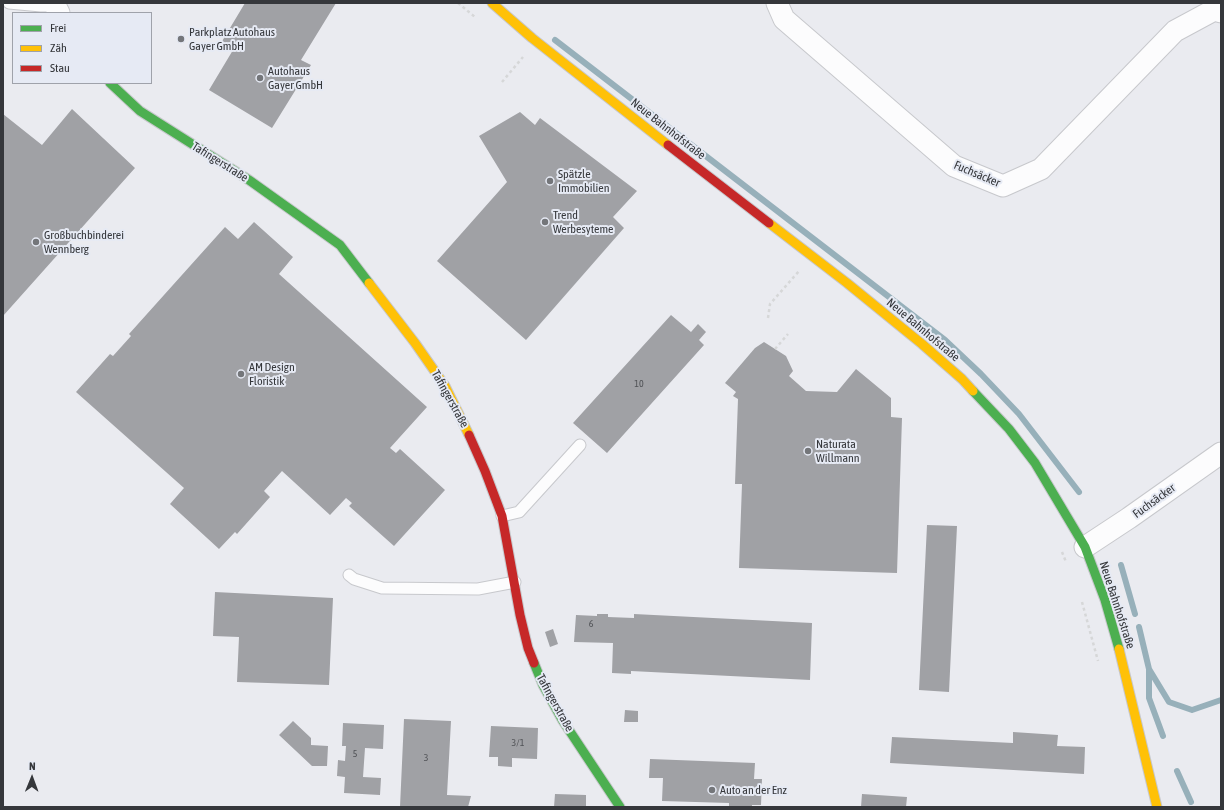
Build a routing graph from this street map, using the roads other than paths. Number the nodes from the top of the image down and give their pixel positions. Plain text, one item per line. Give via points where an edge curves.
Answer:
1 (9, 3) edge
2 (492, 3) edge
3 (776, 3) edge
4 (56, 7) edge
5 (1221, 12) edge
6 (111, 84) edge
7 (580, 445) dead end
8 (1221, 453) edge
9 (502, 516) junction
10 (1085, 547) junction
11 (349, 575) dead end
12 (515, 582) junction
13 (620, 807) edge
14 (1157, 807) edge

1 - 4 lane
2 - 10 main road, Neue Bahnhofstraße via 532,38 686,160 847,283 962,379 1035,463
3 - 5 street, Fuchsäcker via 784,19 954,166 1003,186 1041,169 1175,31 1214,10
6 - 9 main road, Tafingerstraße via 140,111 249,180 340,245 446,386 485,471
7 - 9 lane via 519,512
8 - 10 street, Fuchsäcker
9 - 12 main road, Tafingerstraße
10 - 14 main road, Neue Bahnhofstraße via 1116,636
11 - 12 lane via 382,588 478,589
12 - 13 main road, Tafingerstraße via 528,648 542,685

